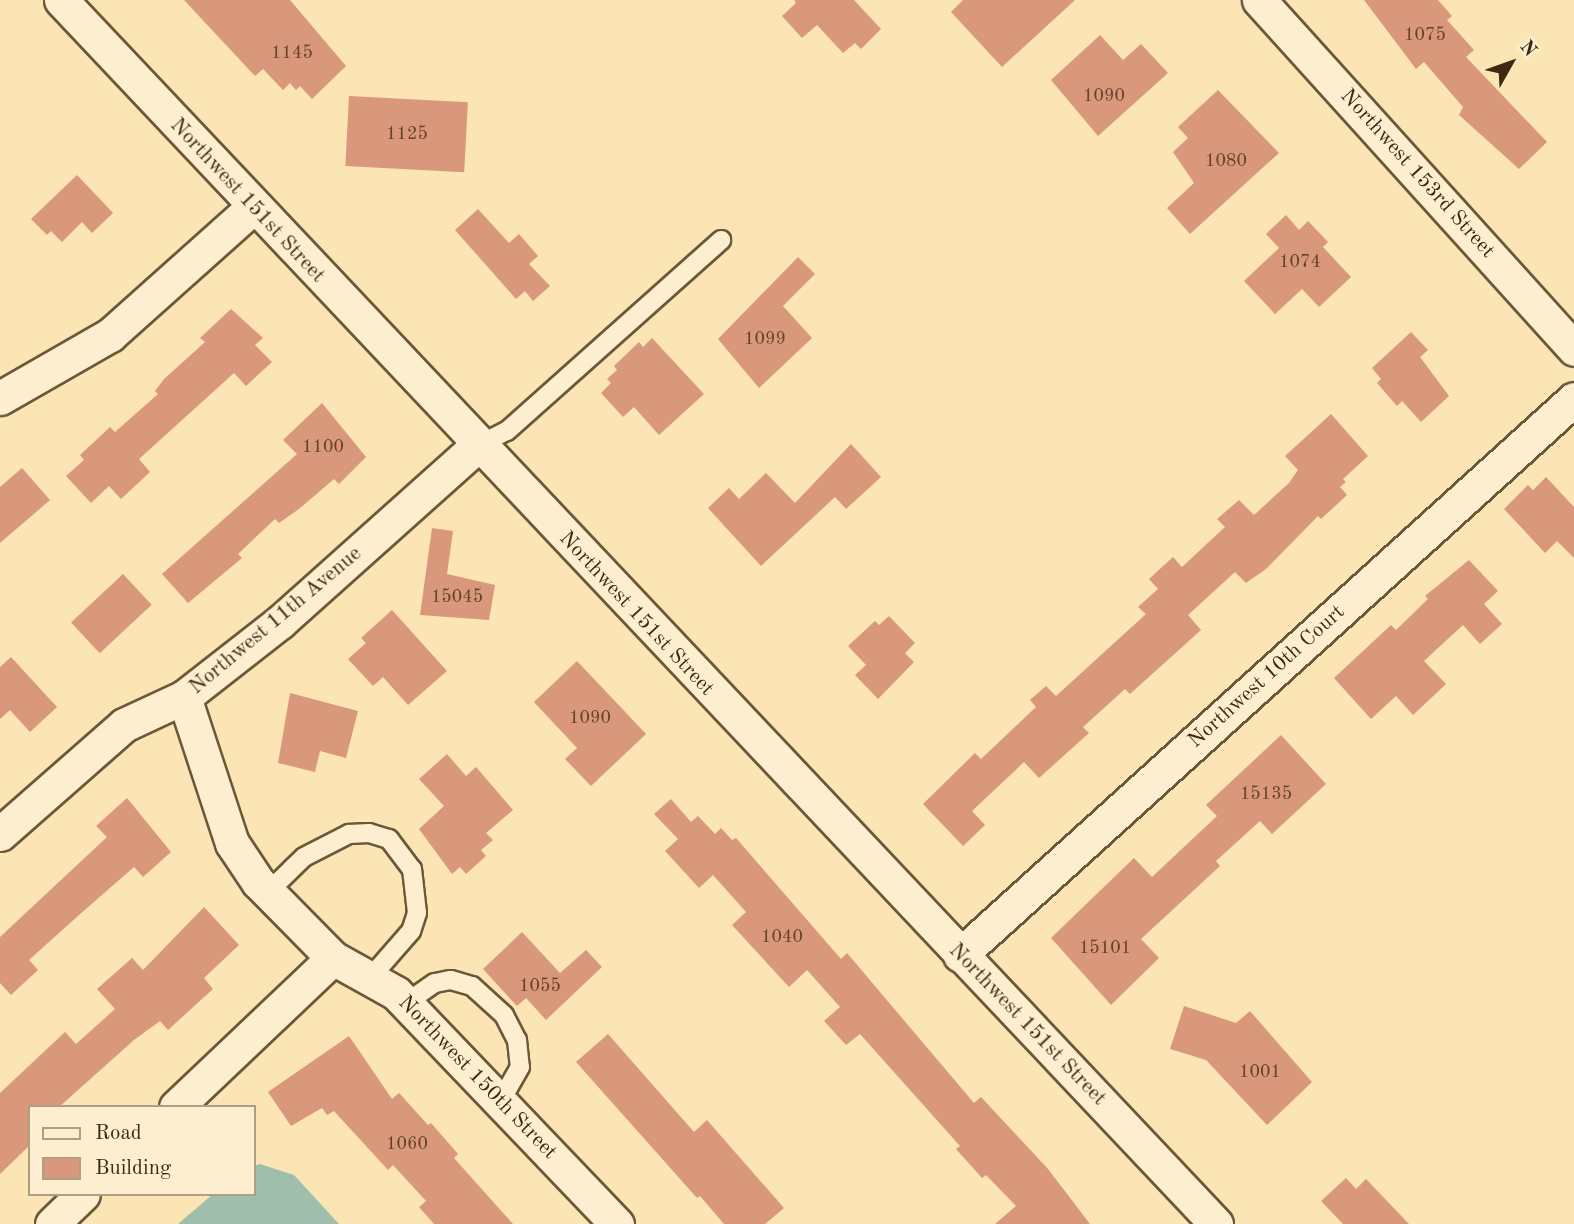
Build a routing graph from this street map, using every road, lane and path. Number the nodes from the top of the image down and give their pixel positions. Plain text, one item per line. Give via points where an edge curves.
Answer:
1 (61, 0) edge
2 (1259, 0) edge
3 (252, 208) junction
4 (721, 240) dead end
5 (1574, 349) edge
6 (0, 398) edge
7 (1574, 399) edge
8 (477, 446) junction
9 (184, 698) junction
10 (4, 824) edge
11 (268, 891) junction
12 (960, 955) junction
13 (333, 958) junction
14 (370, 978) junction
15 (406, 1003) junction
16 (500, 1102) junction
17 (178, 1105) edge
18 (81, 1196) edge
19 (52, 1224) edge
20 (617, 1224) edge
21 (1216, 1224) edge

1 - 3 street, Northwest 151st Street
2 - 5 street, Northwest 153rd Street
3 - 6 street via 110,335
3 - 8 street, Northwest 151st Street
4 - 8 lane via 507,431
7 - 12 street, Northwest 10th Court
8 - 9 street, Northwest 11th Avenue via 280,622
8 - 12 street, Northwest 151st Street
9 - 10 street, Northwest 11th Avenue via 124,725
9 - 11 street, Northwest 150th Street via 232,843
11 - 13 street, Northwest 150th Street
11 - 14 lane via 304,857 349,834 389,839 412,869 416,913 411,931
12 - 21 street, Northwest 151st Street
13 - 14 street, Northwest 150th Street
13 - 17 street
14 - 15 street, Northwest 150th Street
15 - 16 street, Northwest 150th Street
15 - 16 lane via 435,983 451,981 472,986 504,1015 517,1040 520,1067
16 - 20 street, Northwest 150th Street
18 - 19 street

